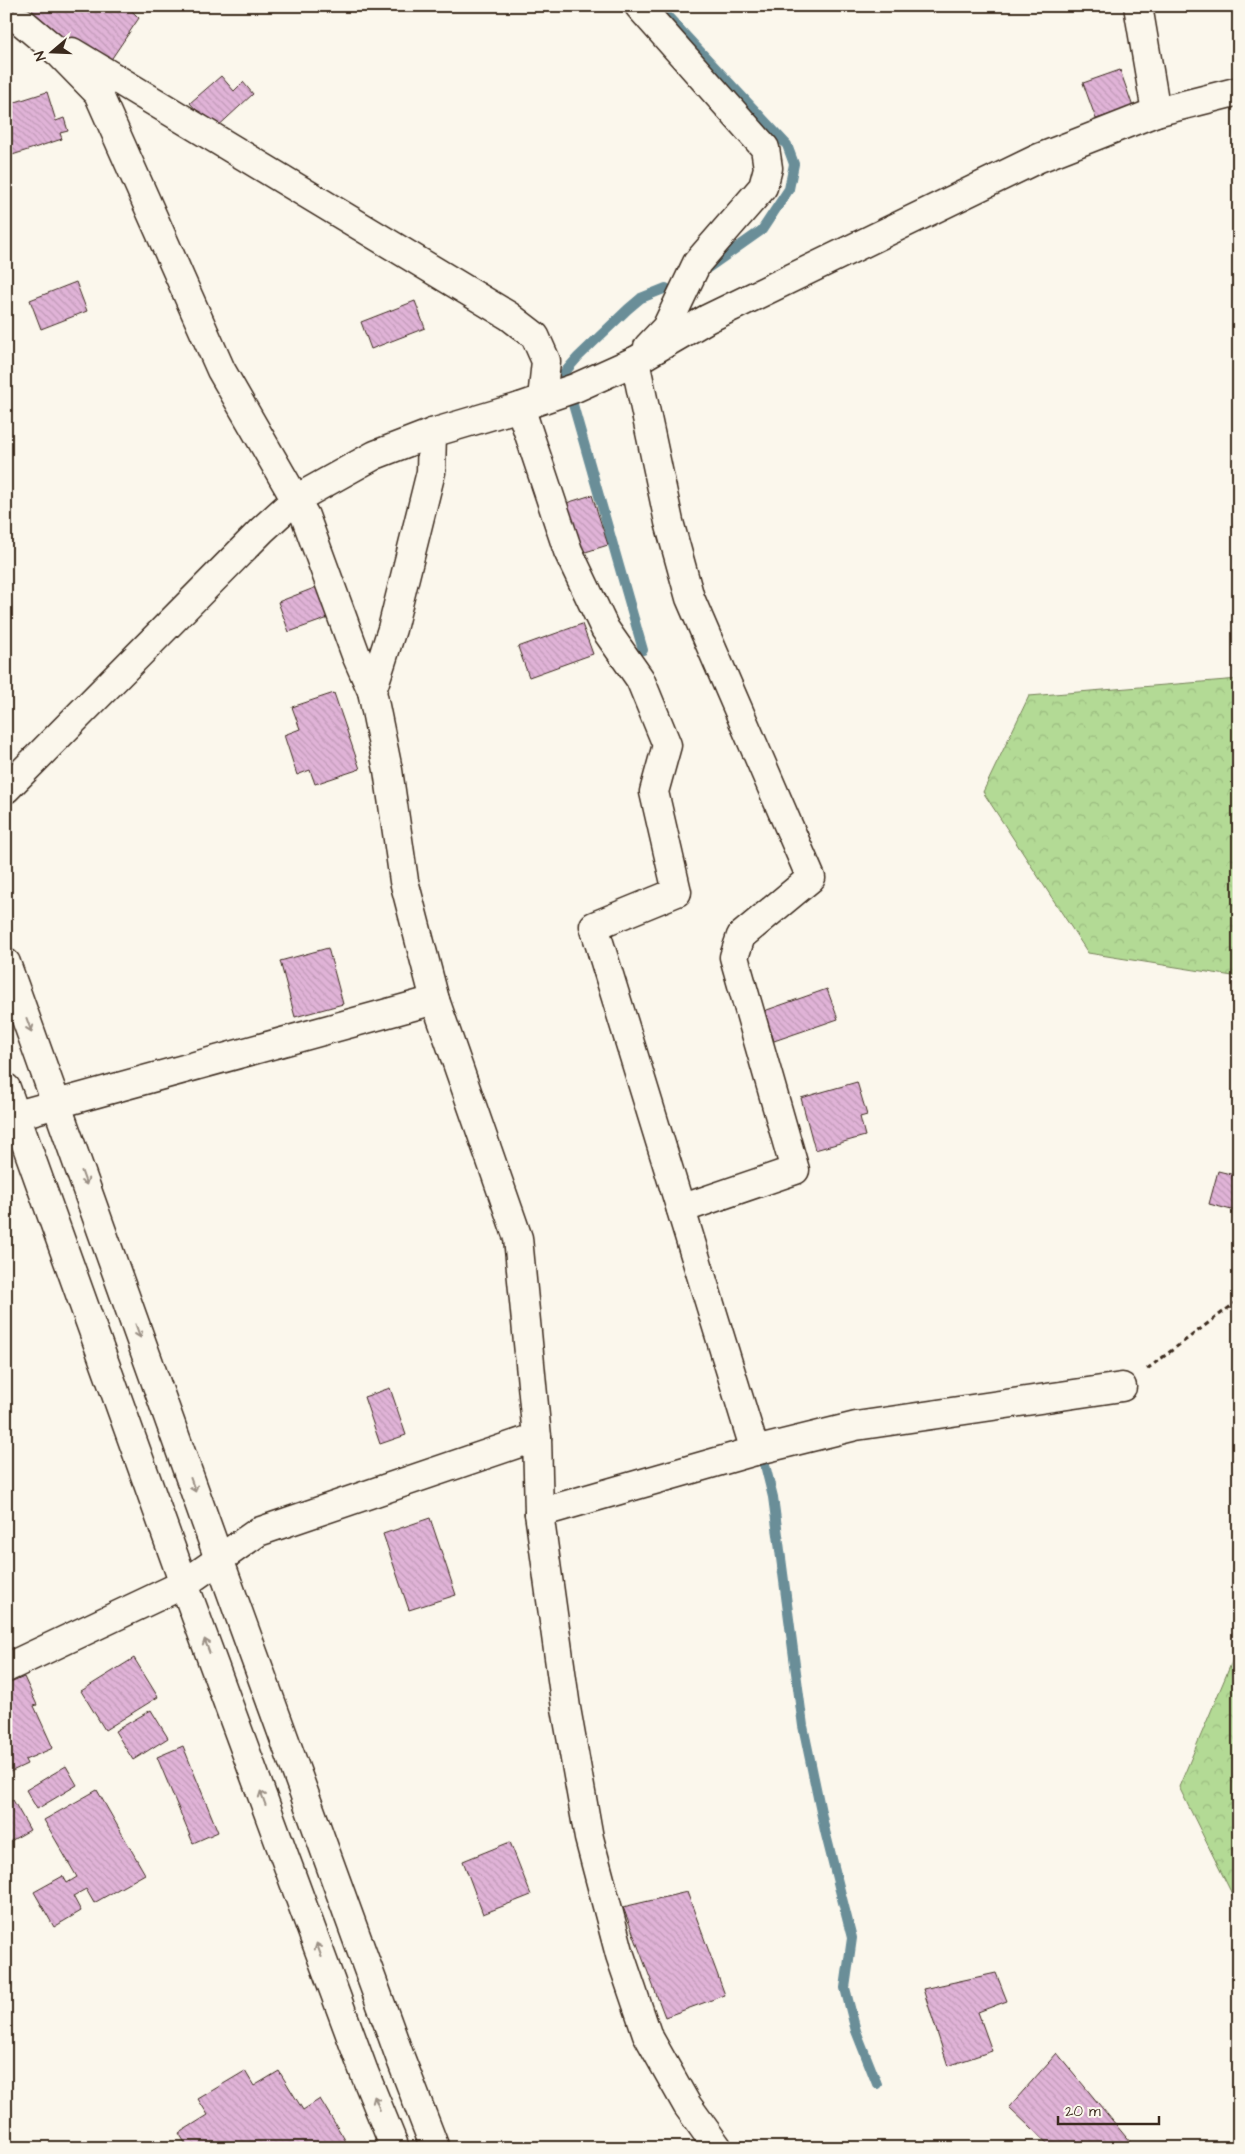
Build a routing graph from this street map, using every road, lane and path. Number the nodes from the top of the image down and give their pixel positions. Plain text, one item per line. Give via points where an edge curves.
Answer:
1 (639, 6) edge
2 (1138, 6) edge
3 (14, 17) edge
4 (1239, 91) edge
5 (1156, 112) junction
6 (635, 361) junction
7 (548, 397) junction
8 (432, 433) junction
9 (296, 499) junction
10 (372, 691) junction
11 (6, 789) edge
12 (6, 963) edge
13 (435, 1000) junction
14 (6, 1088) edge
15 (58, 1105) junction
16 (11, 1117) edge
17 (681, 1209) junction
18 (1239, 1300) edge
19 (1122, 1387) joint
20 (536, 1437) junction
21 (755, 1451) junction
22 (539, 1512) junction
23 (220, 1560) junction
24 (184, 1584) junction
25 (6, 1668) edge
26 (395, 2148) edge
27 (435, 2148) edge
28 (718, 2148) edge

1 - 6 street via 765,148 768,168 762,187 697,262 666,328
2 - 5 street
3 - 7 street via 509,316 535,336 546,361
3 - 9 street via 59,53 98,93 221,370
4 - 5 street
5 - 6 street via 1038,158 707,319
6 - 7 street
6 - 17 street via 669,522 690,598 810,878 740,936 734,957 795,1170
7 - 8 street
7 - 17 street via 568,551 605,630 640,679 667,745 654,792 677,892 594,926
8 - 9 street via 375,455
8 - 10 street via 431,472 392,629
9 - 10 street
9 - 11 street
10 - 13 street via 388,770 404,881
12 -> 15 street
13 - 15 street
13 - 20 street via 518,1238
14 - 16 street
15 - 16 street
15 -> 23 street
16 - 24 street
17 - 21 street
18 - 19 path
19 - 21 street via 856,1426
20 - 22 street
20 - 23 street via 258,1532
21 - 22 street
22 - 28 street via 566,1708 589,1838 620,1955 647,2034 687,2105
23 - 24 street
23 - 27 street
24 - 25 street
26 -> 24 street

